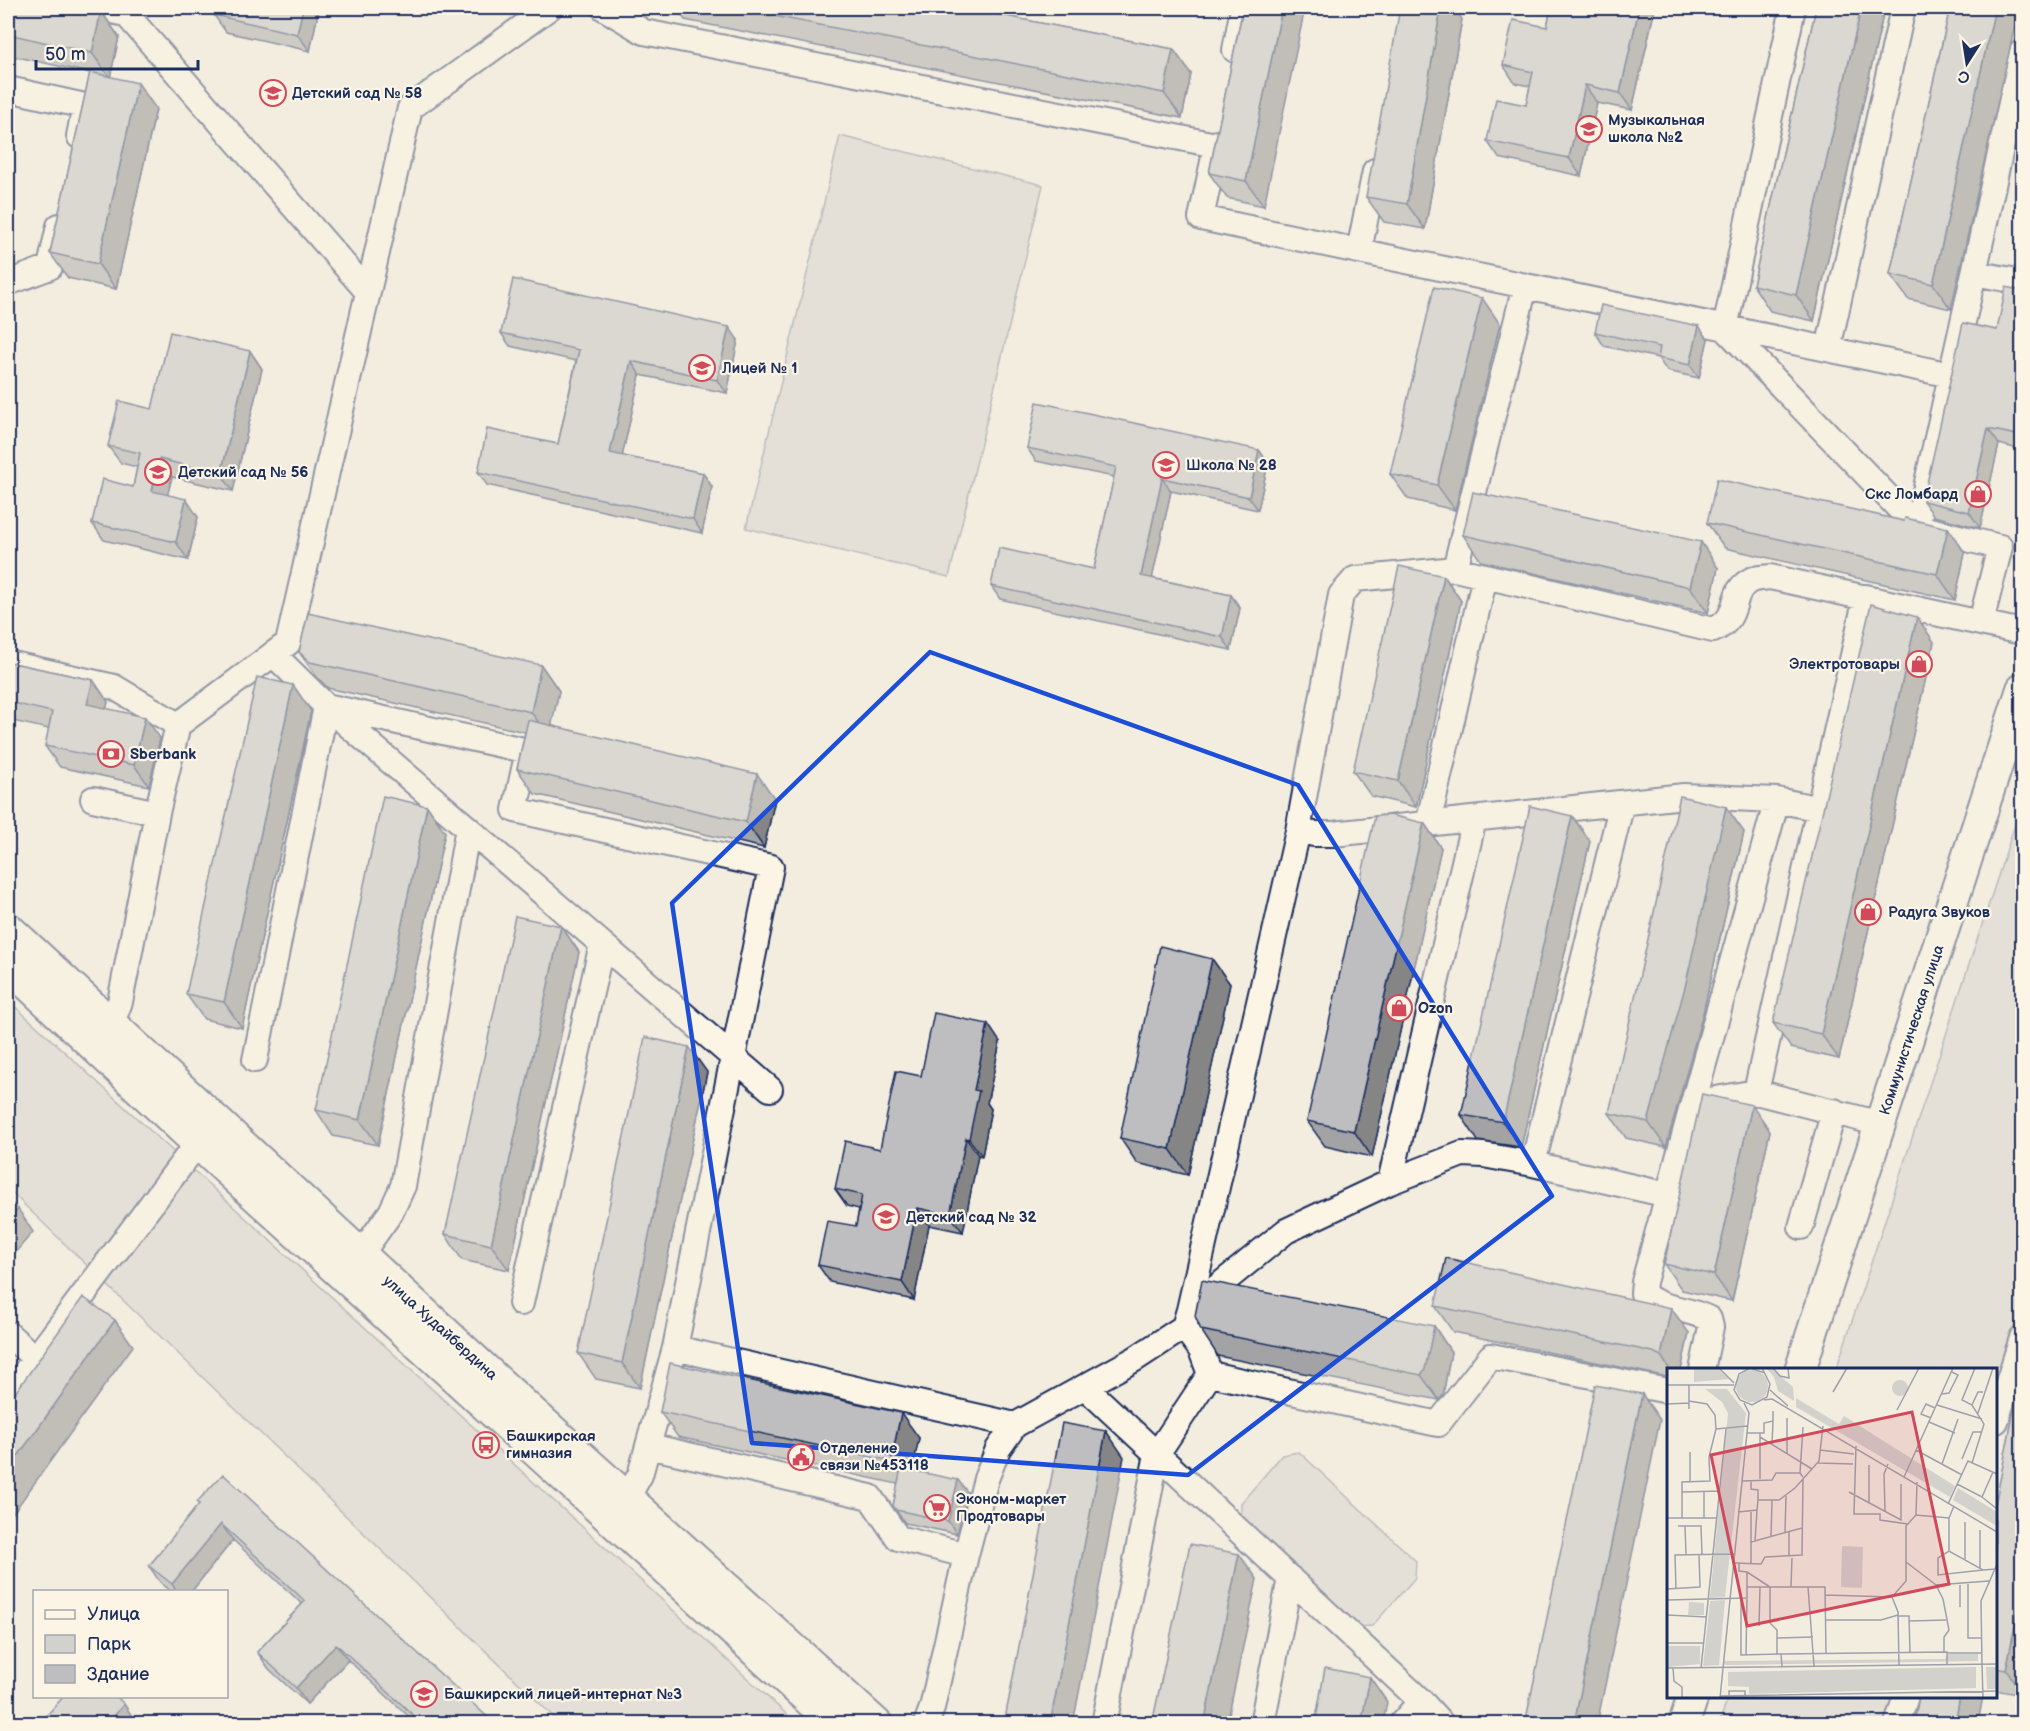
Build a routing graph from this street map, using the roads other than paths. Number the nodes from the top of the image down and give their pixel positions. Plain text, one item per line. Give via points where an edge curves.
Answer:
1 (97, 8) edge
2 (549, 8) edge
3 (604, 8) edge
4 (1243, 8) edge
5 (1793, 8) edge
6 (1903, 8) edge
7 (125, 11) edge
8 (2022, 52) edge
9 (1230, 76) edge
10 (8, 89) edge
11 (1380, 147) edge
12 (75, 152) edge
13 (63, 210) edge
14 (1359, 251) junction
15 (1974, 273) junction
16 (2022, 282) edge
17 (8, 283) edge
18 (1526, 286) junction
19 (368, 292) junction
20 (1725, 328) junction
21 (1828, 349) junction
22 (1951, 375) junction
23 (1917, 527) junction
24 (1455, 569) junction
25 (1485, 576) junction
26 (1866, 597) junction
27 (1981, 622) junction
28 (2022, 632) edge
29 (273, 654) junction
30 (8, 663) edge
31 (2022, 689) edge
32 (326, 706) junction
33 (178, 725) junction
34 (2017, 726) edge
35 (93, 799) dead end
36 (1778, 800) junction
37 (1622, 803) junction
38 (1820, 809) junction
39 (158, 813) junction
40 (1474, 819) junction
41 (1428, 824) junction
42 (468, 828) junction
43 (1298, 831) junction
44 (8, 928) edge
45 (602, 944) junction
46 (8, 966) edge
47 (102, 1036) junction
48 (733, 1057) junction
49 (255, 1060) dead end
50 (770, 1089) dead end
51 (1756, 1092) junction
52 (1693, 1103) junction
53 (1834, 1111) junction
54 (1881, 1124) junction
55 (206, 1132) junction
56 (1533, 1164) junction
57 (1390, 1182) junction
58 (1668, 1195) junction
59 (1801, 1227) dead end
60 (352, 1266) junction
61 (520, 1303) dead end
62 (1186, 1318) junction
63 (8, 1334) edge
64 (2022, 1338) edge
65 (675, 1348) junction
66 (35, 1358) junction
67 (2019, 1363) edge
68 (1702, 1368) edge
69 (1801, 1368) edge
70 (1210, 1374) junction
71 (1085, 1387) junction
72 (1667, 1391) edge
73 (8, 1395) edge
74 (1997, 1416) edge
75 (1015, 1425) junction
76 (649, 1446) junction
77 (1156, 1454) junction
78 (619, 1508) junction
79 (966, 1555) junction
80 (1290, 1578) junction
81 (1692, 1698) edge
82 (1905, 1698) edge
83 (1421, 1701) junction
84 (835, 1724) edge
85 (877, 1724) edge
86 (926, 1724) edge
87 (1104, 1724) edge
88 (1262, 1724) edge
89 (1401, 1724) edge
90 (1442, 1724) edge
91 (1684, 1724) edge
92 (1897, 1724) edge

1 - 7 lane
2 - 19 lane via 410,108
3 - 14 lane via 644,32 1218,134 1201,218
4 - 9 lane
5 - 20 lane
6 - 21 lane
7 - 19 lane
8 - 15 lane
10 - 12 lane via 85,106
11 - 14 lane
13 - 17 lane via 50,267
14 - 18 lane
15 - 16 lane
15 - 22 lane
18 - 20 lane
18 - 24 lane
19 - 29 lane via 288,643
20 - 21 lane
20 - 23 lane
21 - 22 lane
22 - 23 lane
23 - 27 lane via 2000,548
24 - 25 lane
24 - 43 lane via 1355,579 1341,595
25 - 26 lane via 1713,630 1730,619 1739,590 1752,579 1770,577
25 - 41 lane
26 - 27 lane
26 - 38 lane
27 - 28 lane
29 - 32 lane
29 - 33 lane
30 - 33 lane via 114,687
31 - 34 main road, Коммунистическая улица
32 - 42 lane
32 - 48 lane via 528,752 515,810 771,867
32 - 49 lane
33 - 39 lane
34 - 54 main road, Коммунистическая улица
35 - 39 lane
36 - 37 lane via 1684,796
36 - 38 lane
36 - 52 lane
37 - 40 lane
37 - 56 lane
38 - 51 lane
39 - 47 lane via 120,1002
40 - 41 lane
40 - 57 lane
41 - 43 lane via 1333,834
42 - 45 lane
42 - 60 lane via 403,1186 391,1212
43 - 62 lane
44 - 47 main road, улица Худайбердина
45 - 48 lane
45 - 61 lane
46 - 47 main road, улица Худайбердина
47 - 55 main road, улица Худайбердина
48 - 50 lane
48 - 65 lane
51 - 52 lane
51 - 53 lane
52 - 58 lane
53 - 54 lane
53 - 59 lane
54 - 69 main road, Коммунистическая улица
55 - 60 main road, улица Худайбердина
55 - 66 lane
56 - 57 lane via 1462,1154
56 - 58 lane
57 - 62 lane via 1286,1231
58 - 68 lane via 1643,1293 1651,1301 1709,1319 1711,1327
60 - 78 main road, улица Худайбердина
62 - 70 lane
62 - 71 lane via 1135,1359
63 - 66 lane
64 - 67 lane
65 - 75 lane
65 - 76 lane
66 - 73 lane
67 - 74 lane
70 - 72 lane via 1438,1424 1491,1356
70 - 77 lane
71 - 75 lane
71 - 77 lane
75 - 79 lane via 998,1449 986,1479
76 - 78 lane via 640,1475
76 - 79 lane via 870,1497 898,1538
77 - 80 lane
77 - 87 lane
78 - 84 main road, улица Худайбердина
78 - 85 main road, улица Худайбердина
79 - 86 lane
80 - 83 lane
80 - 88 lane
81 - 91 main road
82 - 92 lane
83 - 89 lane
83 - 90 lane

